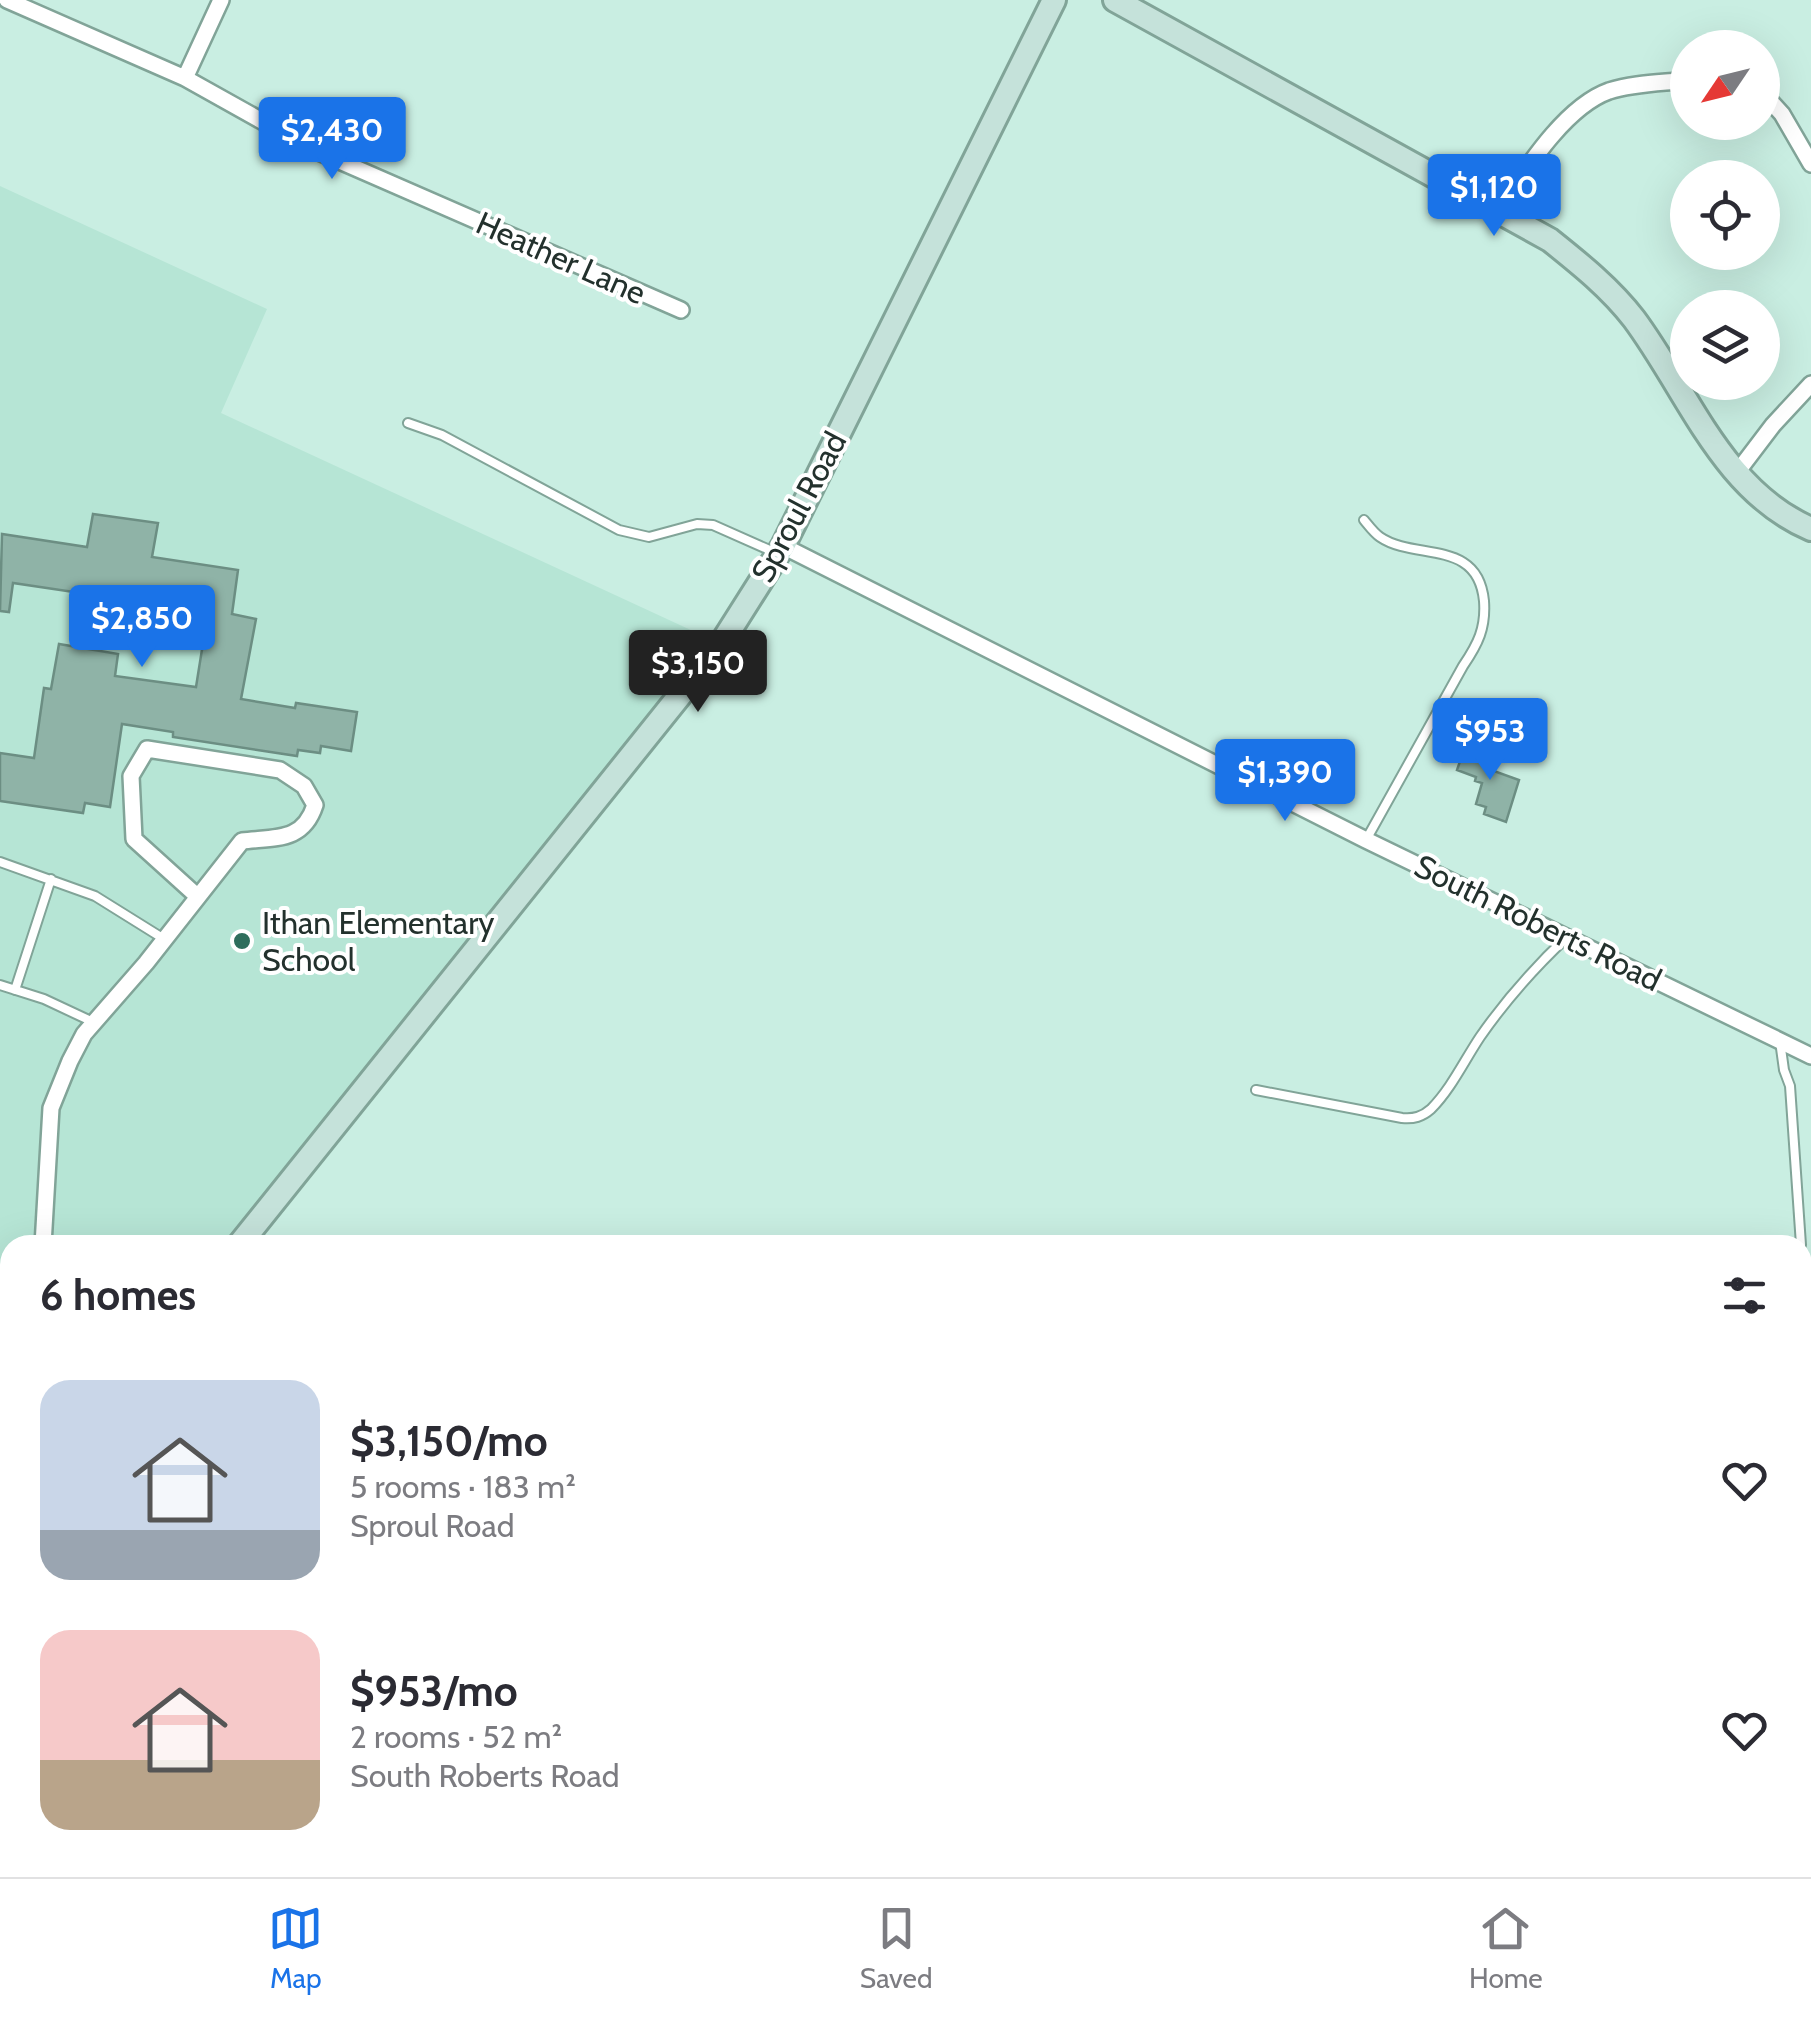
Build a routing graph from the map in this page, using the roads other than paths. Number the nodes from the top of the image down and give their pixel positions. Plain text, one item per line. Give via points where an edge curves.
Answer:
1 (7, 0) edge
2 (220, 0) edge
3 (1054, 0) edge
4 (1115, 0) edge
5 (185, 78) junction
6 (1670, 82) edge
7 (1780, 112) edge
8 (1811, 164) edge
9 (1497, 210) junction
10 (681, 310) dead end
11 (1811, 384) edge
12 (408, 423) dead end
13 (1735, 475) junction
14 (1364, 520) dead end
15 (1811, 529) edge
16 (781, 550) junction
17 (1366, 840) junction
18 (0, 862) edge
19 (51, 879) junction
20 (197, 896) junction
21 (1568, 937) junction
22 (164, 940) junction
23 (0, 986) edge
24 (15, 990) junction
25 (94, 1022) junction
26 (1780, 1041) junction
27 (1811, 1056) edge
28 (1256, 1090) dead end
29 (43, 1235) edge
30 (247, 1235) edge
31 (1800, 1235) edge

1 - 5 street, Heather Lane
2 - 5 street
3 - 16 main road, Sproul Road
4 - 9 main road
5 - 10 street, Heather Lane via 312,149
6 - 9 street via 1606,92 1583,106
7 - 8 street
9 - 13 main road via 1550,240 1634,319
11 - 13 street
12 - 16 lane via 619,530 649,537 713,525
13 - 15 main road via 1786,518
14 - 17 lane via 1378,537 1466,564 1483,591 1485,620 1477,646
16 - 17 street, South Roberts Road
16 - 30 main road, Sproul Road via 721,644
17 - 21 street, South Roberts Road
18 - 19 lane
19 - 22 lane via 112,905
19 - 24 lane
20 - 20 street via 242,842 294,834 309,824 315,805 304,786 280,770 147,748 132,776 134,838
20 - 22 street
21 - 26 street, South Roberts Road
21 - 28 lane via 1514,993 1427,1113 1402,1118
22 - 25 street
23 - 24 lane
24 - 25 lane
25 - 29 street via 51,1108
26 - 27 street, South Roberts Road
26 - 31 lane via 1790,1086

